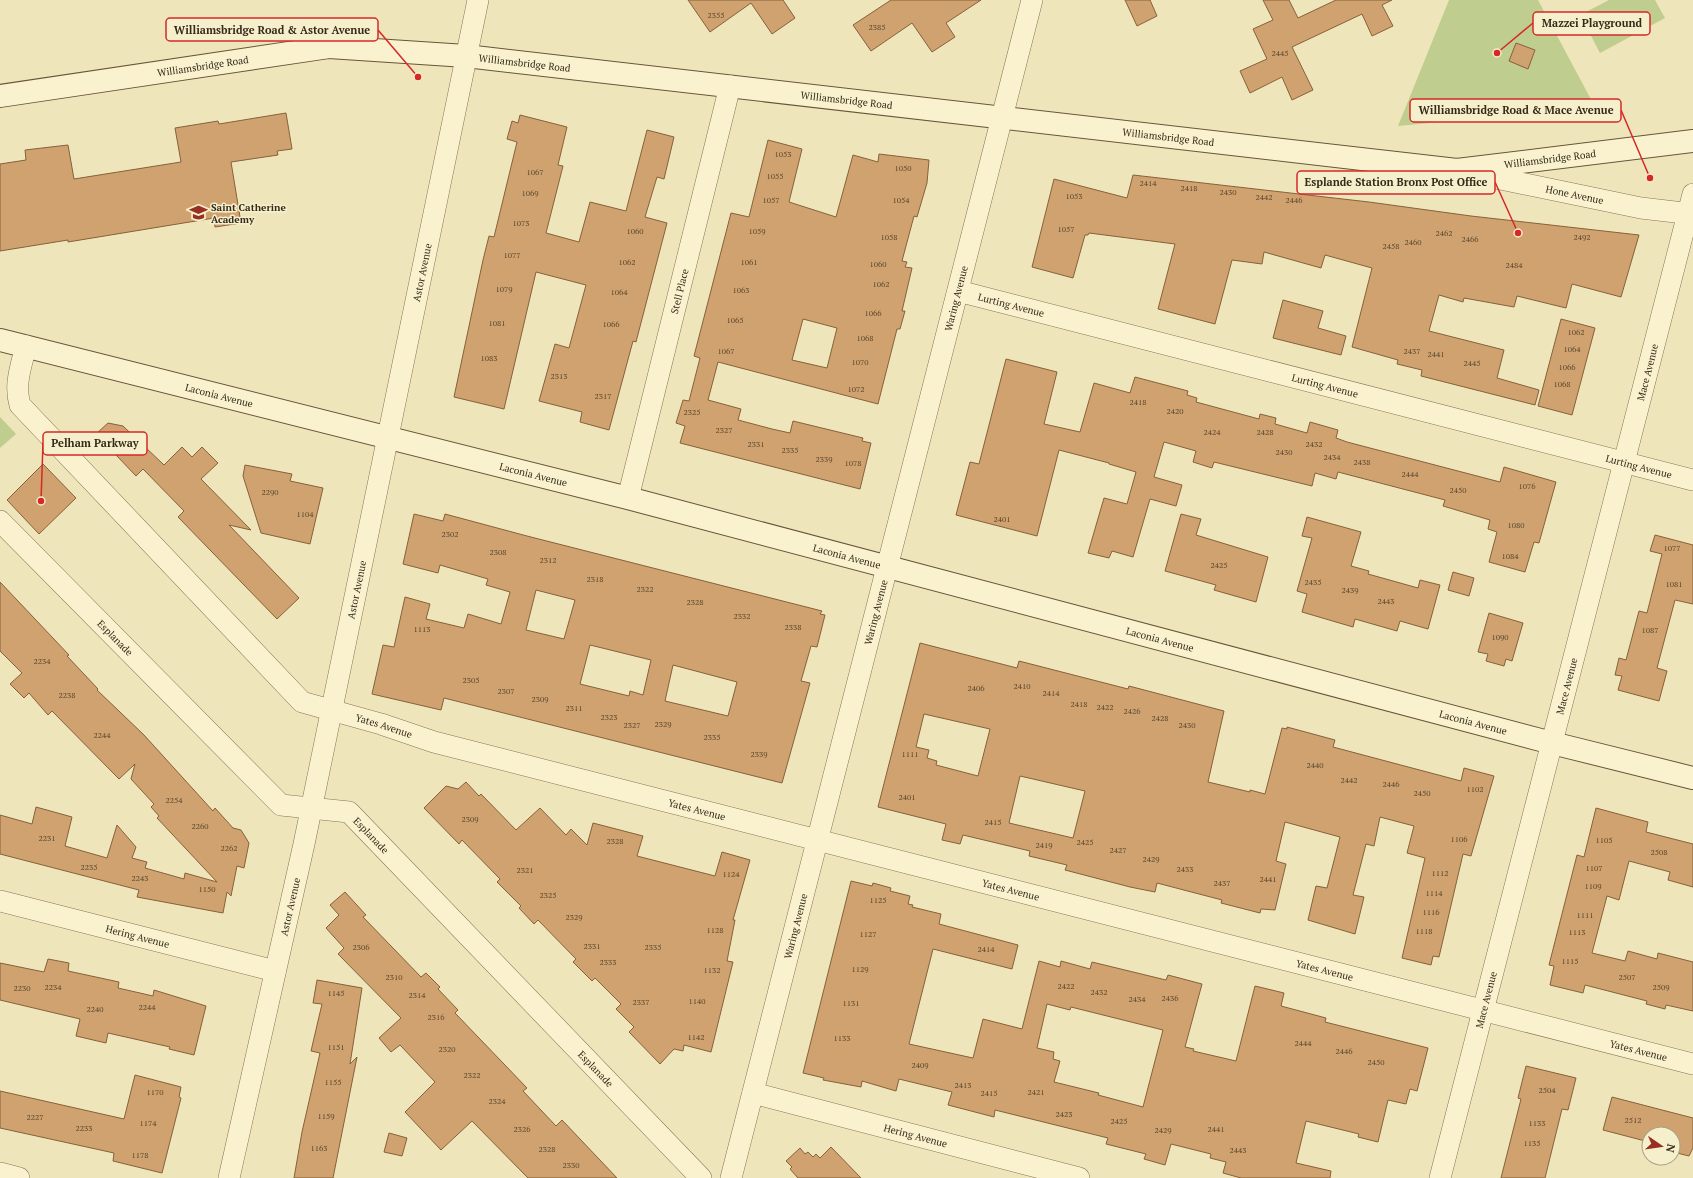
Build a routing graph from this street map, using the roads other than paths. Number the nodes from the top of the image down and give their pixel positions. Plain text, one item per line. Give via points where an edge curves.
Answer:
1 (478, 0) edge
2 (1032, 0) edge
3 (466, 56) junction
4 (730, 86) junction
5 (0, 96) edge
6 (1002, 118) junction
7 (1693, 141) edge
8 (1457, 170) junction
9 (1692, 207) edge
10 (958, 291) junction
11 (0, 340) edge
12 (26, 346) junction
13 (387, 436) junction
14 (1624, 462) junction
15 (1693, 480) edge
16 (628, 498) junction
17 (0, 521) edge
18 (887, 565) junction
19 (331, 710) junction
20 (1552, 743) junction
21 (1693, 778) edge
22 (311, 807) junction
23 (817, 840) junction
24 (0, 901) edge
25 (275, 971) junction
26 (1483, 1010) junction
27 (1693, 1064) edge
28 (753, 1092) junction
29 (0, 1173) edge
30 (19, 1178) edge
31 (229, 1178) edge
32 (701, 1178) edge
33 (731, 1178) edge
34 (1079, 1178) edge
35 (1440, 1178) edge

1 - 3 street, Astor Avenue
2 - 6 street, Waring Avenue
3 - 4 street, Williamsbridge Road
3 - 5 street, Williamsbridge Road via 329,47
3 - 13 street, Astor Avenue
4 - 6 street, Williamsbridge Road
4 - 16 street, Stell Place
6 - 8 street, Williamsbridge Road
6 - 10 street, Waring Avenue
7 - 8 street, Williamsbridge Road
8 - 9 street, Hone Avenue via 1641,208
9 - 14 street, Mace Avenue
10 - 14 street, Lurting Avenue
10 - 18 street, Waring Avenue
11 - 12 street, Laconia Avenue
12 - 13 street, Laconia Avenue via 226,398
12 - 19 street via 16,394 20,405 302,702
13 - 16 street, Laconia Avenue
13 - 19 street, Astor Avenue
14 - 15 street, Lurting Avenue
14 - 20 street, Mace Avenue
16 - 18 street, Laconia Avenue
17 - 22 street, Esplanade via 281,805
18 - 20 street, Laconia Avenue
18 - 23 street, Waring Avenue
19 - 22 street, Astor Avenue
19 - 23 street, Yates Avenue via 434,742
20 - 21 street, Laconia Avenue
20 - 26 street, Mace Avenue
22 - 25 street, Astor Avenue
22 - 32 street, Esplanade via 349,812
23 - 26 street, Yates Avenue
23 - 28 street, Waring Avenue
24 - 25 street, Hering Avenue
25 - 31 street, Astor Avenue
26 - 27 street, Yates Avenue
26 - 35 street, Mace Avenue
28 - 33 street, Waring Avenue
28 - 34 street, Hering Avenue
29 - 30 street

